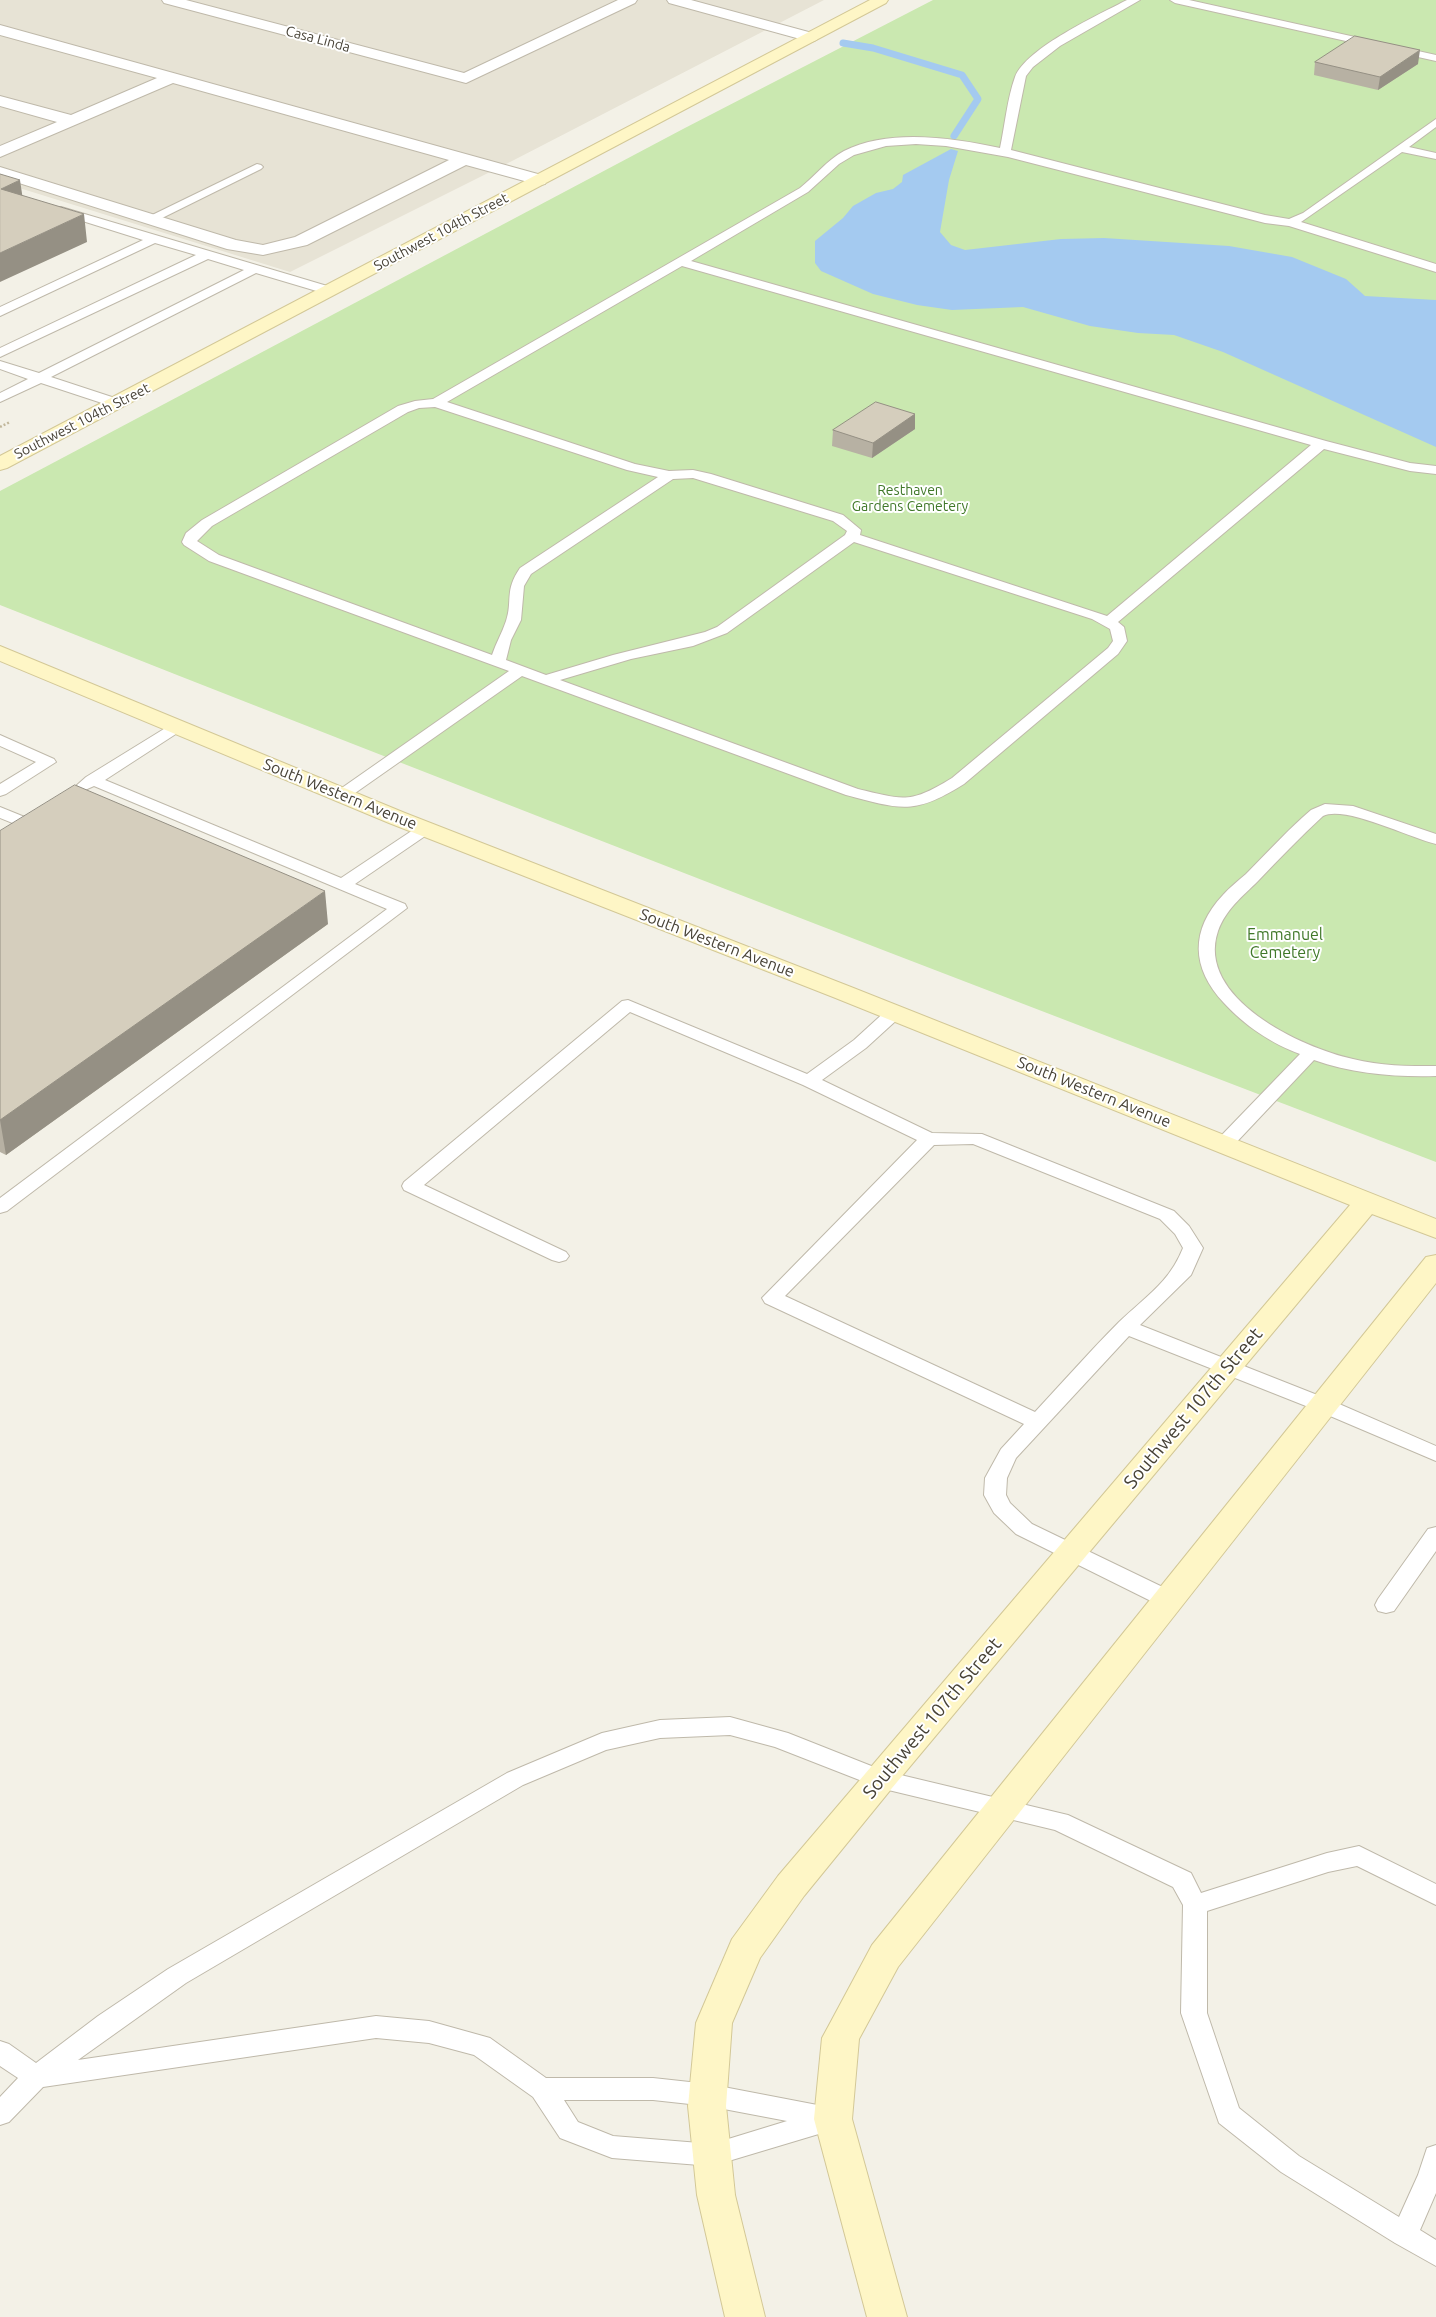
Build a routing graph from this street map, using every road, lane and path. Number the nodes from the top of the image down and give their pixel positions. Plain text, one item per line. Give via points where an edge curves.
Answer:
1 (169, 0) edge
2 (630, 0) edge
3 (674, 0) edge
4 (716, 0) edge
5 (881, 0) edge
6 (1134, 0) edge
7 (1175, 0) edge
8 (793, 16) dead end
9 (811, 28) junction
10 (0, 30) edge
11 (1436, 58) edge
12 (171, 78) junction
13 (0, 101) edge
14 (73, 121) junction
15 (1436, 122) edge
16 (1400, 148) junction
17 (0, 152) edge
18 (1005, 153) junction
19 (1436, 156) edge
20 (464, 159) junction
21 (257, 167) dead end
22 (0, 172) edge
23 (539, 180) junction
24 (45, 206) edge
25 (150, 219) junction
26 (1291, 223) junction
27 (154, 238) junction
28 (208, 254) junction
29 (679, 261) junction
30 (1436, 268) edge
31 (255, 269) junction
32 (330, 291) junction
33 (0, 312) edge
34 (0, 352) edge
35 (0, 365) edge
36 (40, 378) junction
37 (0, 398) edge
38 (116, 403) junction
39 (436, 403) junction
40 (1321, 444) junction
41 (0, 464) edge
42 (1436, 470) edge
43 (669, 475) junction
44 (852, 537) junction
45 (1109, 622) junction
46 (0, 653) edge
47 (498, 662) junction
48 (521, 670) junction
49 (547, 679) junction
50 (177, 727) junction
51 (0, 740) edge
52 (92, 780) junction
53 (0, 791) edge
54 (342, 795) junction
55 (69, 797) edge
56 (0, 812) edge
57 (46, 814) edge
58 (31, 825) junction
59 (425, 829) junction
60 (16, 836) edge
61 (1436, 839) edge
62 (343, 884) junction
63 (894, 1013) junction
64 (1310, 1054) junction
65 (1436, 1070) edge
66 (809, 1081) junction
67 (929, 1138) junction
68 (1224, 1144) junction
69 (1368, 1201) junction
70 (0, 1206) edge
71 (1436, 1228) edge
72 (559, 1256) dead end
73 (1436, 1264) edge
74 (1126, 1327) junction
75 (1226, 1368) junction
76 (1323, 1405) junction
77 (1038, 1422) junction
78 (1436, 1454) edge
79 (1436, 1535) edge
80 (1070, 1553) junction
81 (1167, 1599) junction
82 (1386, 1605) dead end
83 (880, 1779) junction
84 (1002, 1809) junction
85 (1436, 1895) edge
86 (1195, 1905) junction
87 (0, 2052) edge
88 (36, 2077) junction
89 (542, 2088) junction
90 (708, 2095) junction
91 (0, 2114) edge
92 (833, 2119) junction
93 (712, 2155) junction
94 (1436, 2156) edge
95 (1404, 2235) junction
96 (1436, 2254) edge
97 (745, 2317) edge
98 (888, 2317) edge

1 - 2 street, Casa Linda via 466,78
3 - 9 street
4 - 8 street
5 - 9 main road, Southwest 104th Street via 834,25
6 - 18 lane via 1052,47 1027,66 1021,76
7 - 11 lane
9 - 23 main road, Southwest 104th Street
10 - 12 street
12 - 14 street
12 - 20 street
13 - 14 street
14 - 17 street
15 - 16 lane
16 - 19 lane
16 - 26 lane via 1308,215
18 - 26 lane
18 - 29 lane via 981,146 908,142 857,149 834,161 817,181 804,190
20 - 23 street
20 - 25 street via 301,241 280,248 263,250 233,244
21 - 25 lane
22 - 25 street
23 - 32 main road, Southwest 104th Street
24 - 27 lane
26 - 30 lane
27 - 28 lane
27 - 33 lane
28 - 31 lane
28 - 34 lane
29 - 39 lane
29 - 40 lane
31 - 32 lane
31 - 36 lane
32 - 38 main road, Southwest 104th Street
35 - 36 lane
36 - 37 lane
36 - 38 lane
38 - 41 main road, Southwest 104th Street
39 - 43 lane
39 - 47 lane via 416,404 403,409 207,523 190,536 189,542 214,558
40 - 42 lane via 1410,467
40 - 45 lane
43 - 44 lane via 693,474 711,478 831,516 848,524 854,530
43 - 47 lane via 525,571 517,586 514,620
44 - 45 lane
44 - 49 lane via 710,636 630,654
45 - 49 lane via 1117,627 1120,635 1113,651 958,781 927,800 914,803 896,803 852,792
46 - 50 main road, South Western Avenue
47 - 48 lane
48 - 49 lane
48 - 54 lane
50 - 52 lane
50 - 54 main road, South Western Avenue
51 - 53 lane via 48,762
52 - 55 lane
52 - 62 lane
54 - 59 main road, South Western Avenue
56 - 58 lane
57 - 58 lane
58 - 60 lane
59 - 62 lane
59 - 63 main road, South Western Avenue
61 - 64 lane via 1347,809 1326,809 1305,823 1224,905 1208,936 1206,953 1210,973 1225,995 1247,1016
62 - 70 lane via 399,908
63 - 66 lane via 860,1044
63 - 68 main road, South Western Avenue
64 - 65 lane via 1357,1065
64 - 68 lane
66 - 67 lane
66 - 72 lane via 628,1006 411,1186
67 - 74 lane via 975,1138 1167,1215 1180,1226 1193,1248 1184,1270
67 - 77 lane via 772,1298
68 - 69 main road, South Western Avenue
69 - 71 main road, South Western Avenue
69 - 75 main road, Southwest 107th Street
73 - 76 main road
74 - 75 lane
74 - 77 lane
75 - 76 lane
75 - 80 main road, Southwest 107th Street
76 - 78 lane
76 - 81 main road
77 - 80 lane via 1008,1454 996,1478 995,1495 1002,1508 1024,1529
79 - 82 lane
80 - 81 lane
80 - 83 main road, Southwest 107th Street
81 - 84 main road
83 - 84 lane
83 - 88 lane via 780,1739 730,1726 660,1729 602,1742 515,1779 261,1925 177,1976
83 - 90 main road, Southwest 107th Street via 791,1886 745,1950 714,2023
84 - 86 lane via 1060,1822 1182,1880
84 - 92 main road via 885,1956 841,2038
85 - 86 lane via 1359,1856
86 - 95 lane via 1194,2013 1228,2114 1290,2164
87 - 88 lane
88 - 89 lane via 376,2027 430,2032 482,2046
88 - 91 lane
89 - 90 lane via 653,2089
89 - 93 lane via 569,2130 612,2147
90 - 92 lane
90 - 93 main road, Southwest 107th Street
92 - 93 lane
92 - 98 main road
93 - 97 main road, Southwest 107th Street via 716,2195
94 - 95 lane
95 - 96 lane

